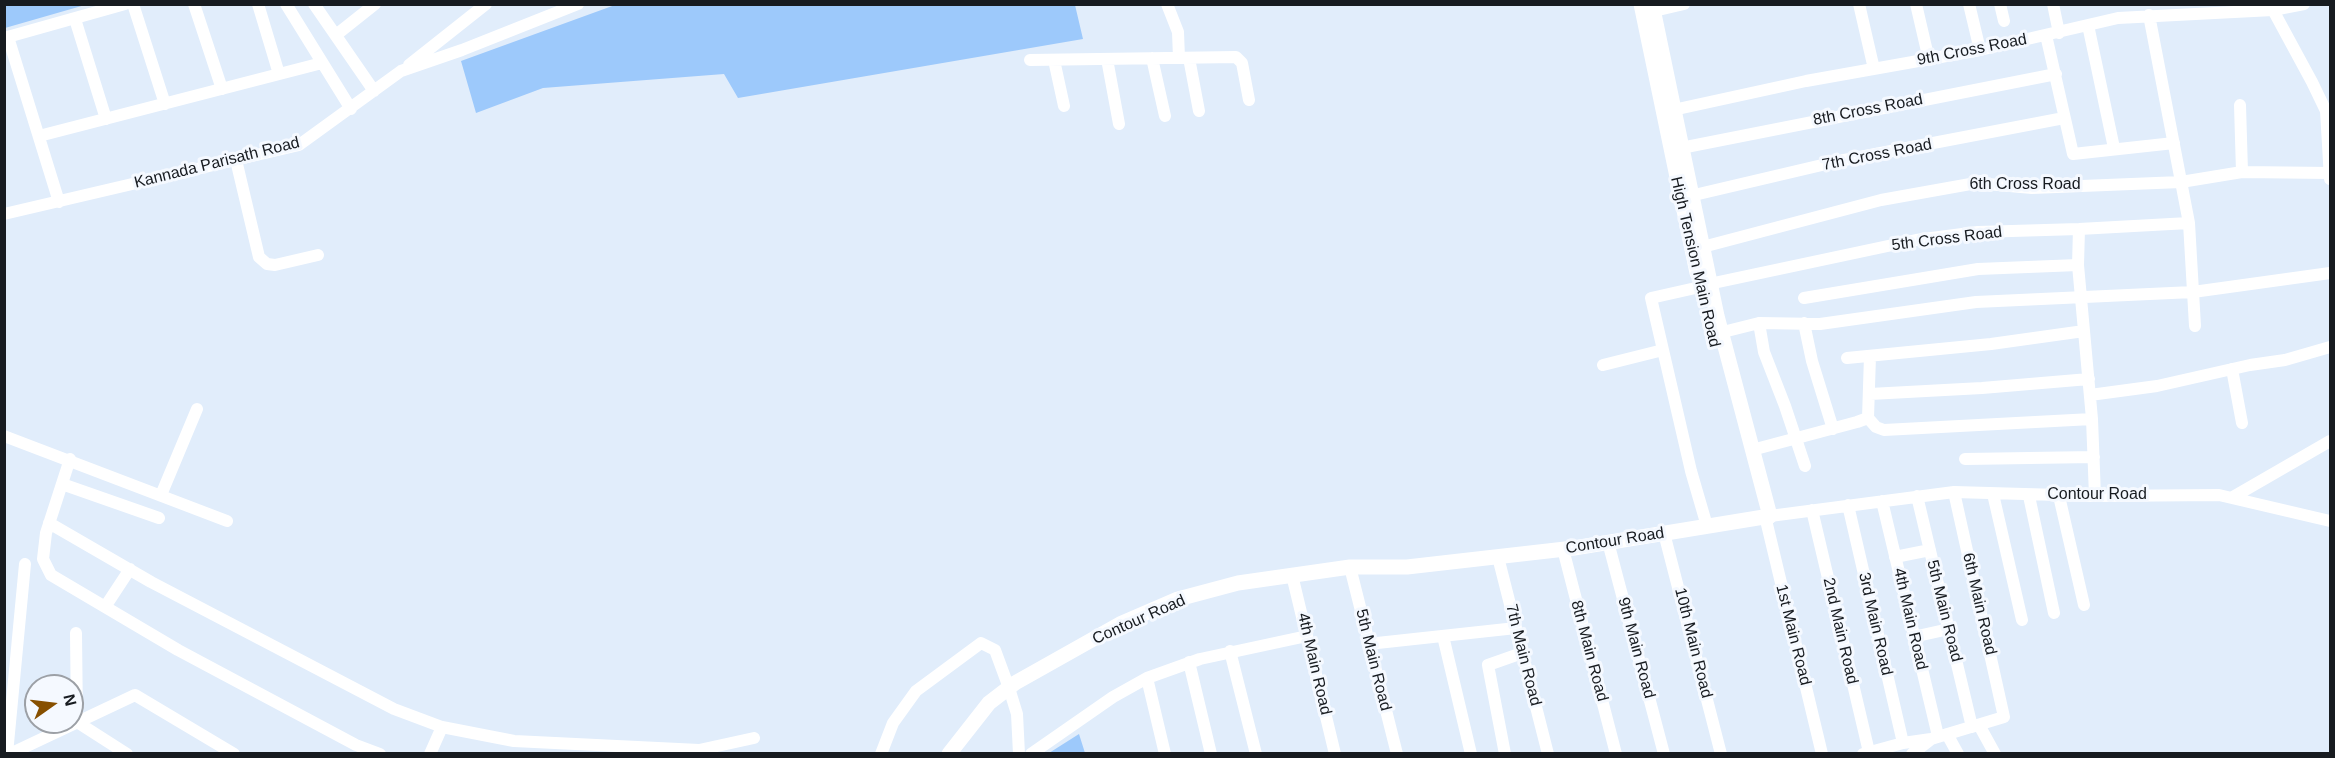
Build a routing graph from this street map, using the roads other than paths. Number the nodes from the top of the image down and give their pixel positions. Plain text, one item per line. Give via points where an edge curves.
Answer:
1 (125, 4) edge
2 (133, 4) edge
3 (194, 4) edge
4 (258, 4) edge
5 (286, 4) edge
6 (314, 4) edge
7 (375, 4) edge
8 (486, 4) edge
9 (578, 4) edge
10 (1167, 4) edge
11 (1684, 4) edge
12 (1859, 4) edge
13 (1916, 4) edge
14 (1969, 4) edge
15 (2000, 4) edge
16 (2053, 4) edge
17 (2115, 4) edge
18 (2304, 4) edge
19 (1649, 7) edge
20 (2174, 9) edge
21 (2273, 10) junction
22 (2149, 15) junction
23 (2118, 18) junction
24 (75, 19) junction
25 (2004, 21) dead end
26 (2088, 24) junction
27 (2059, 33) junction
28 (336, 35) junction
29 (2046, 35) junction
30 (6, 38) edge
31 (1980, 50) junction
32 (1152, 58) junction
33 (1184, 58) junction
34 (1107, 59) junction
35 (1030, 60) dead end
36 (1054, 60) junction
37 (1929, 60) junction
38 (322, 63) junction
39 (1874, 69) junction
40 (401, 71) junction
41 (279, 74) junction
42 (2056, 75) junction
43 (222, 89) junction
44 (374, 91) junction
45 (1249, 100) dead end
46 (165, 104) junction
47 (2240, 105) dead end
48 (1064, 106) dead end
49 (351, 109) junction
50 (1673, 110) junction
51 (1199, 111) dead end
52 (1165, 116) dead end
53 (2064, 117) junction
54 (106, 119) junction
55 (1119, 124) dead end
56 (39, 136) junction
57 (2174, 143) junction
58 (1681, 148) junction
59 (2114, 148) junction
60 (236, 160) junction
61 (2242, 172) junction
62 (2330, 173) edge
63 (2331, 180) edge
64 (2181, 182) junction
65 (1690, 196) junction
66 (59, 202) junction
67 (4, 214) edge
68 (2188, 223) junction
69 (2079, 229) junction
70 (1696, 249) junction
71 (318, 255) dead end
72 (2078, 265) junction
73 (2331, 273) edge
74 (1705, 286) junction
75 (2193, 292) junction
76 (2081, 296) junction
77 (1804, 298) dead end
78 (1759, 323) junction
79 (1804, 324) junction
80 (2195, 326) dead end
81 (2084, 332) junction
82 (1716, 334) junction
83 (2331, 347) edge
84 (1663, 350) junction
85 (1870, 356) junction
86 (1847, 358) dead end
87 (1603, 365) dead end
88 (2232, 369) junction
89 (2089, 379) junction
90 (1870, 394) junction
91 (2090, 395) junction
92 (197, 409) dead end
93 (1868, 418) junction
94 (2092, 419) junction
95 (2242, 423) dead end
96 (1833, 429) junction
97 (4, 436) edge
98 (1796, 439) junction
99 (2331, 441) edge
100 (1752, 450) junction
101 (2094, 457) junction
102 (70, 459) junction
103 (1965, 459) dead end
104 (1805, 466) dead end
105 (62, 484) junction
106 (1954, 492) junction
107 (1994, 494) junction
108 (161, 495) junction
109 (2029, 495) junction
110 (1917, 496) junction
111 (2059, 496) junction
112 (2095, 496) junction
113 (2234, 497) junction
114 (1882, 501) junction
115 (1848, 505) junction
116 (1812, 510) junction
117 (1765, 516) junction
118 (159, 518) dead end
119 (227, 520) dead end
120 (2331, 521) edge
121 (49, 523) junction
122 (1707, 526) junction
123 (1664, 533) junction
124 (1608, 542) junction
125 (1563, 549) junction
126 (1930, 550) junction
127 (1498, 557) junction
128 (1895, 557) junction
129 (25, 564) dead end
130 (1350, 567) junction
131 (130, 569) junction
132 (1292, 575) junction
133 (2084, 605) dead end
134 (105, 607) junction
135 (2054, 613) dead end
136 (2022, 620) dead end
137 (1516, 628) junction
138 (1949, 629) junction
139 (76, 633) dead end
140 (1307, 636) junction
141 (1443, 636) junction
142 (1913, 636) junction
143 (1368, 644) junction
144 (1230, 651) junction
145 (1522, 652) junction
146 (1190, 662) junction
147 (76, 674) edge
148 (1147, 678) junction
149 (1009, 688) junction
150 (84, 719) edge
151 (84, 726) edge
152 (1976, 726) junction
153 (442, 727) junction
154 (50, 734) edge
155 (1939, 737) junction
156 (754, 738) dead end
157 (514, 747) edge
158 (1899, 747) edge
159 (229, 752) edge
160 (8, 753) edge
161 (127, 753) edge
162 (380, 753) edge
163 (430, 753) edge
164 (881, 753) edge
165 (949, 753) edge
166 (1018, 753) edge
167 (1031, 753) edge
168 (1165, 753) edge
169 (1211, 753) edge
170 (1256, 753) edge
171 (1335, 753) edge
172 (1397, 753) edge
173 (1471, 753) edge
174 (1505, 753) edge
175 (1548, 753) edge
176 (1616, 753) edge
177 (1664, 753) edge
178 (1721, 753) edge
179 (1822, 753) edge
180 (1866, 753) edge
181 (1913, 753) edge
182 (1958, 753) edge
183 (1995, 753) edge

1 - 24 street
2 - 46 street
3 - 43 street
4 - 41 street
5 - 38 street
6 - 28 street
7 - 28 street
8 - 40 street
9 - 40 street, Kannada Parisath Road
10 - 33 street
11 - 19 street
12 - 39 street
13 - 37 street
14 - 31 street
15 - 25 street
16 - 27 street
17 - 23 street
18 - 21 street, 9th Cross Road
19 - 50 main road
19 - 70 main road, High Tension Main Road
20 - 21 street, 9th Cross Road
20 - 22 street, 9th Cross Road
21 - 62 street via 2326,111
22 - 23 street, 9th Cross Road
22 - 57 street
23 - 26 street, 9th Cross Road
24 - 30 street
24 - 54 street
26 - 27 street, 9th Cross Road
26 - 59 street
27 - 29 street, 9th Cross Road
28 - 44 street
29 - 31 street, 9th Cross Road
29 - 42 street
30 - 56 street
31 - 37 street, 9th Cross Road
32 - 33 street
32 - 34 street
32 - 52 street
33 - 45 street via 1240,59
33 - 51 street
34 - 36 street
34 - 55 street
35 - 36 street
36 - 48 street
37 - 39 street, 9th Cross Road
38 - 41 street
38 - 49 street
39 - 50 street, 9th Cross Road
40 - 44 street, Kannada Parisath Road
41 - 43 street
42 - 53 street
42 - 58 street, 8th Cross Road
43 - 46 street
44 - 49 street, Kannada Parisath Road
46 - 54 street
47 - 61 street
49 - 60 street, Kannada Parisath Road via 299,145
50 - 58 main road
53 - 59 street via 2073,154
53 - 65 street, 7th Cross Road via 1839,161
54 - 56 street
56 - 66 street
57 - 59 street
57 - 64 street
58 - 65 main road
60 - 66 street, Kannada Parisath Road
60 - 71 street via 259,257 275,265
61 - 62 street, 6th Cross Road
61 - 64 street, 6th Cross Road
62 - 63 street
64 - 68 street
64 - 70 street, 6th Cross Road via 2032,188 1976,183 1881,200
65 - 70 main road
66 - 67 street, Kannada Parisath Road
68 - 69 street, 5th Cross Road
68 - 75 street
69 - 72 street
69 - 74 street, 5th Cross Road via 1978,232 1916,240
70 - 74 main road, High Tension Main Road
72 - 76 street
72 - 77 street via 1978,269
73 - 75 street
74 - 82 main road, High Tension Main Road
74 - 84 street, 5th Cross Road via 1651,298
75 - 76 street
75 - 80 street
76 - 79 street via 1976,302
76 - 81 street
78 - 79 street
78 - 82 street
78 - 98 street via 1764,352
79 - 96 street
81 - 85 street
81 - 89 street
82 - 100 main road
82 - 117 main road, High Tension Main Road
83 - 88 street
84 - 87 street
84 - 122 street
85 - 86 street
85 - 90 street
88 - 91 street via 2157,386
88 - 95 street
89 - 90 street
89 - 91 street
90 - 93 street
91 - 94 street
92 - 108 street
93 - 94 street via 1884,430
93 - 96 street
94 - 101 street
96 - 98 street
97 - 102 street
98 - 100 street
98 - 104 street
99 - 113 street
100 - 117 main road
101 - 103 street
101 - 112 street
102 - 105 street
102 - 108 street
105 - 118 street
105 - 121 street
106 - 107 street, Contour Road
106 - 110 street, Contour Road
106 - 152 street, 6th Main Road via 2004,717
107 - 109 street, Contour Road
107 - 136 street
108 - 119 street
109 - 111 street, Contour Road
109 - 135 street
110 - 114 street, Contour Road
110 - 126 street, 5th Main Road
111 - 112 street, Contour Road
111 - 133 street
112 - 113 street, Contour Road
113 - 120 street, Contour Road
114 - 115 street, Contour Road
114 - 128 street, 4th Main Road
115 - 116 street, Contour Road
115 - 158 street, 3rd Main Road
116 - 117 street, Contour Road
116 - 180 street, 2nd Main Road
117 - 122 main road, Contour Road
117 - 179 street, 1st Main Road
121 - 131 street
121 - 134 street via 43,559 51,575
122 - 123 main road, Contour Road
123 - 124 main road, Contour Road
123 - 178 street, 10th Main Road
124 - 125 main road, Contour Road
124 - 177 street, 9th Main Road
125 - 127 main road, Contour Road
125 - 176 street, 8th Main Road
126 - 128 street
126 - 138 street, 5th Main Road
127 - 130 main road, Contour Road via 1407,567
127 - 137 street, 7th Main Road
128 - 142 street, 4th Main Road
129 - 160 street
130 - 132 main road, Contour Road
130 - 143 street, 5th Main Road
131 - 134 street
131 - 153 street via 394,709
132 - 140 street, 4th Main Road
132 - 149 main road, Contour Road via 1238,583 1178,599 1120,624
134 - 162 street via 356,745
137 - 141 street
137 - 145 street, 7th Main Road
138 - 142 street
138 - 152 street, 5th Main Road
139 - 147 street
140 - 144 street
140 - 171 street, 4th Main Road
141 - 143 street
141 - 173 street
142 - 155 street, 4th Main Road
143 - 172 street, 5th Main Road
144 - 146 street
144 - 170 street
145 - 174 street via 1488,665
145 - 175 street, 7th Main Road
146 - 148 street
146 - 169 street
148 - 167 street via 1113,696
148 - 168 street
149 - 164 street via 995,650 981,643 916,691 894,723
149 - 165 main road, Contour Road via 989,703
149 - 166 street via 1017,714
150 - 159 street via 135,695
151 - 161 street
152 - 155 street
152 - 183 street, 5th Main Road
153 - 157 street
153 - 163 street
154 - 160 street
155 - 158 street
155 - 181 street
155 - 182 street, 4th Main Road
156 - 157 street via 699,750
158 - 180 street

